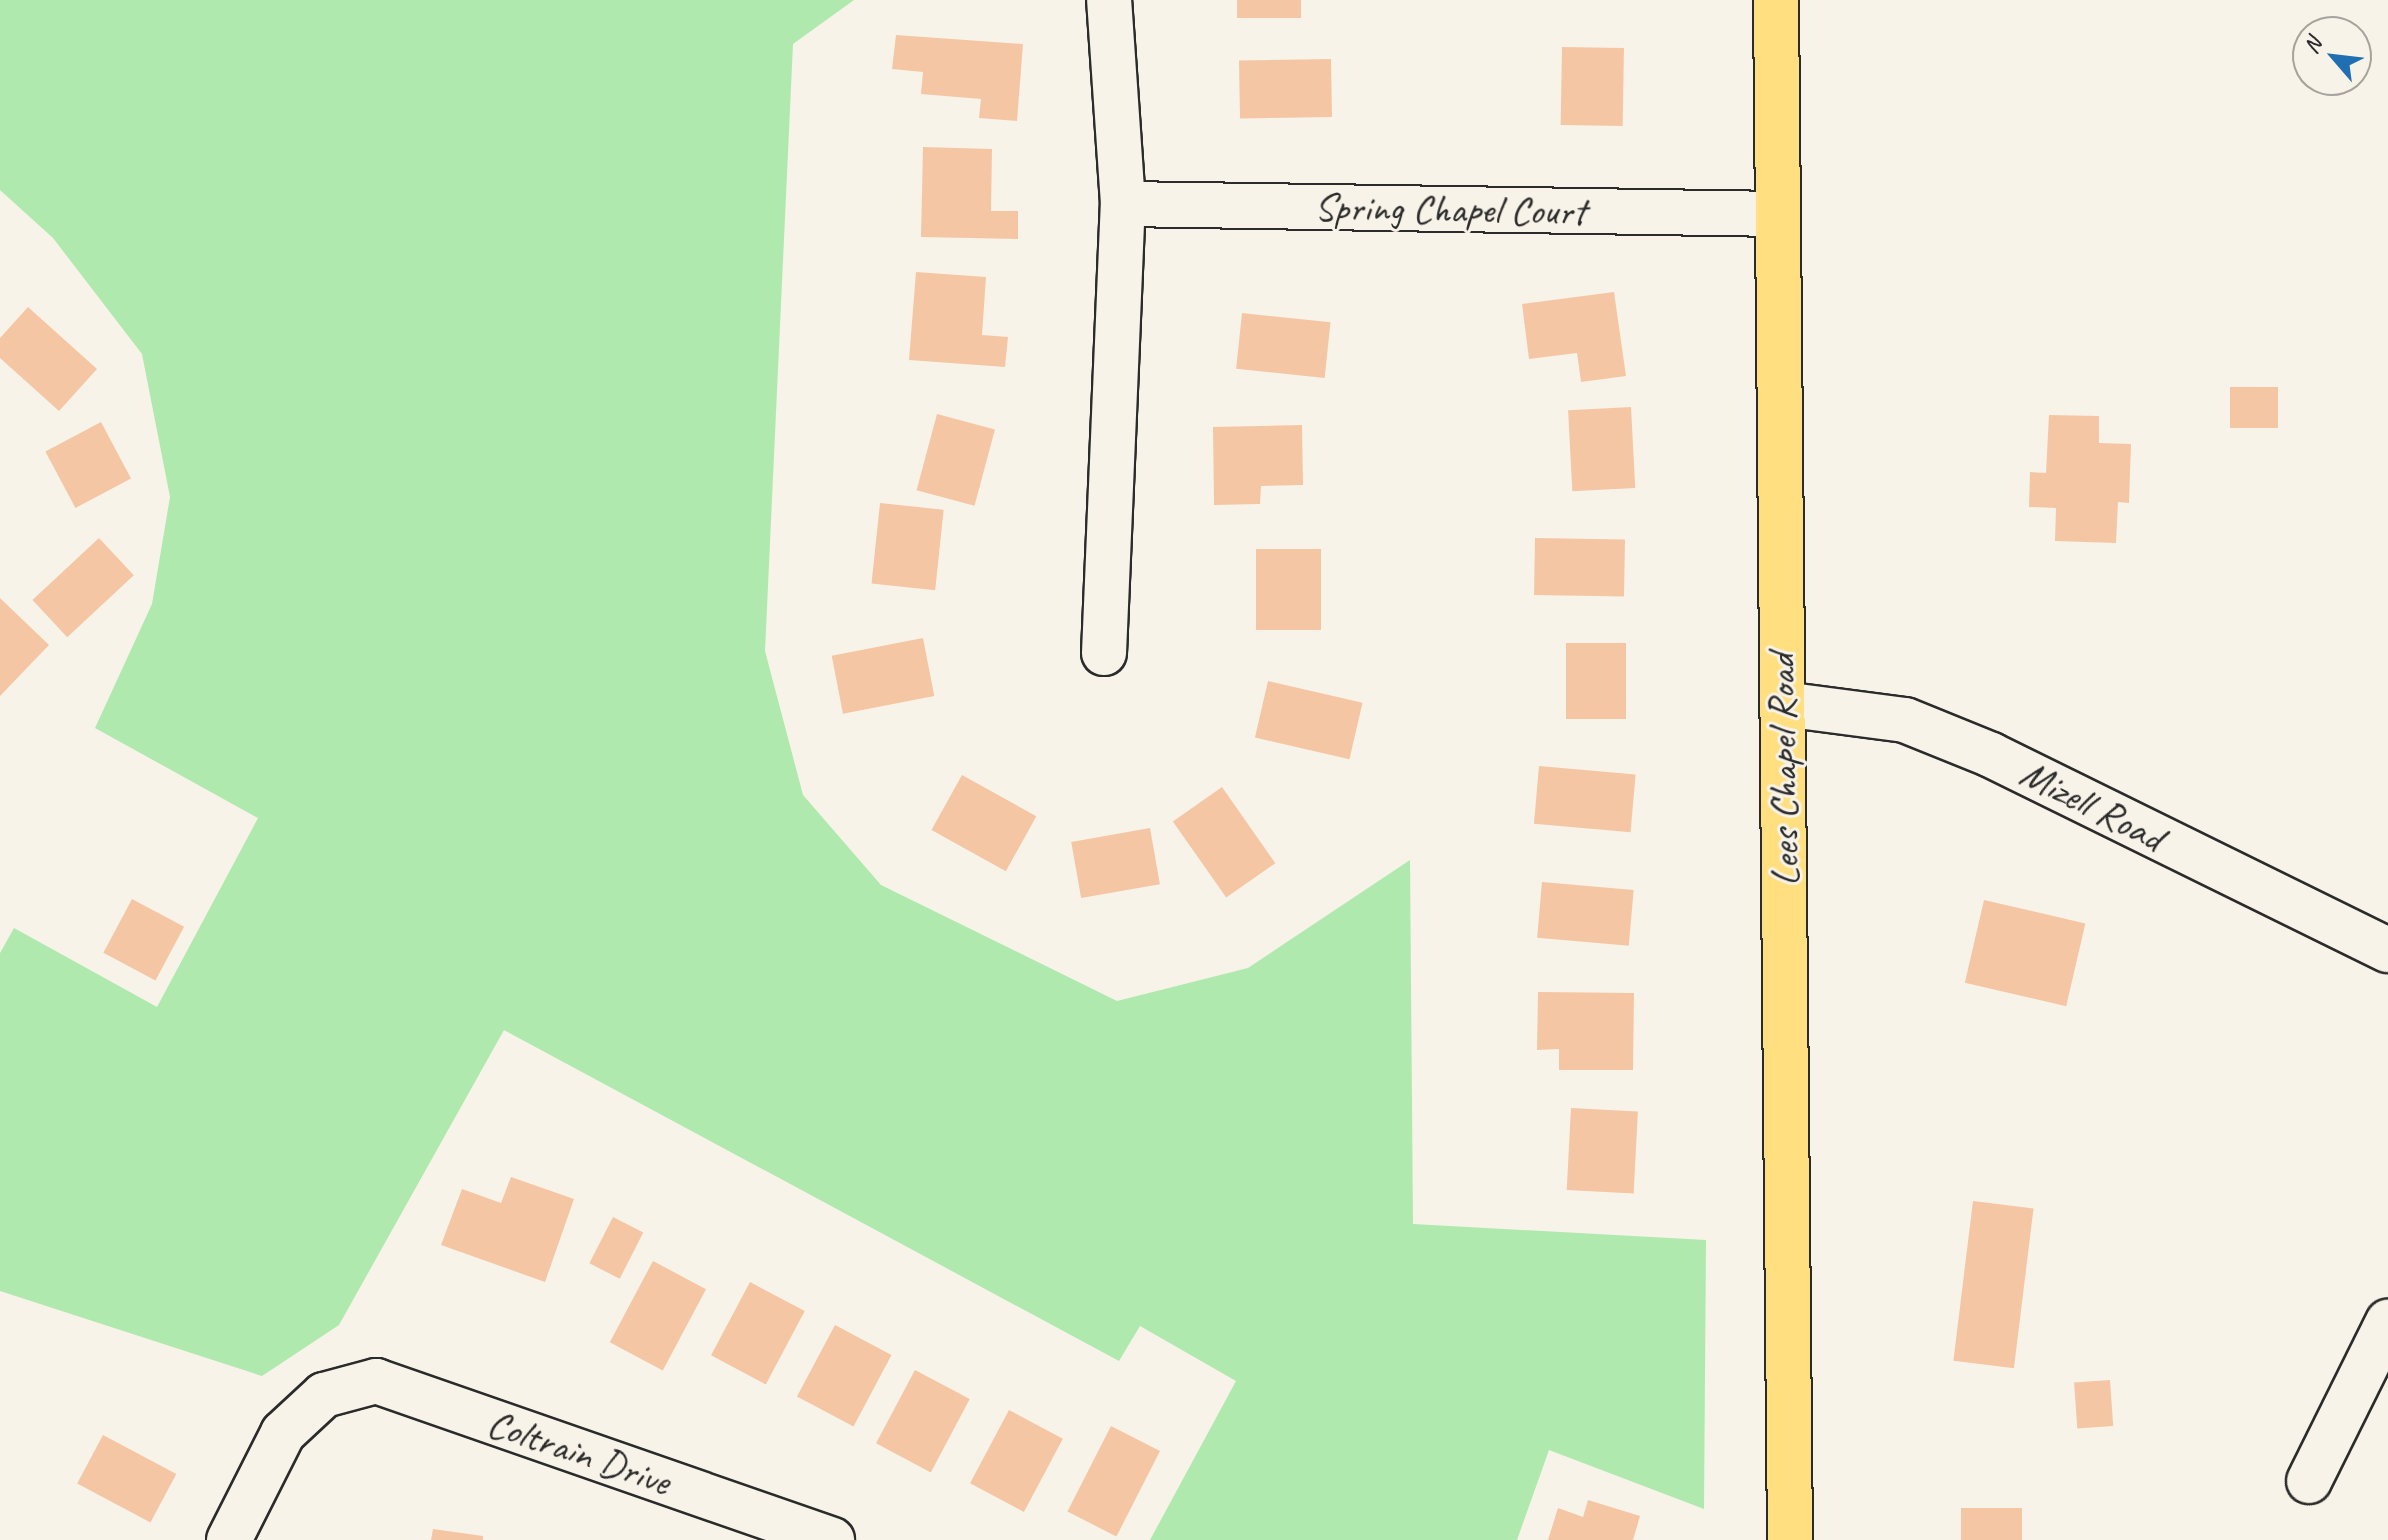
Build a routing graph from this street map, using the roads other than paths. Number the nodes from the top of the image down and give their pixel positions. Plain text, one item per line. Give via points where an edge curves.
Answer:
1 (1109, 0) edge
2 (1776, 0) edge
3 (1123, 204) junction
4 (1778, 214) junction
5 (1104, 653) dead end
6 (1783, 704) junction
7 (2388, 950) edge
8 (2388, 1322) edge
9 (2309, 1481) dead end
10 (229, 1540) edge
11 (832, 1540) edge
12 (1790, 1540) edge

1 - 3 street
2 - 4 main road, Lees Chapel Road
3 - 4 street, Spring Chapel Court
3 - 5 street
4 - 6 main road, Lees Chapel Road
6 - 7 street, Mizell Road via 1905,720 1991,755
6 - 12 main road, Lees Chapel Road
8 - 9 street
10 - 11 street, Coltrain Drive via 283,1433 324,1395 376,1381

